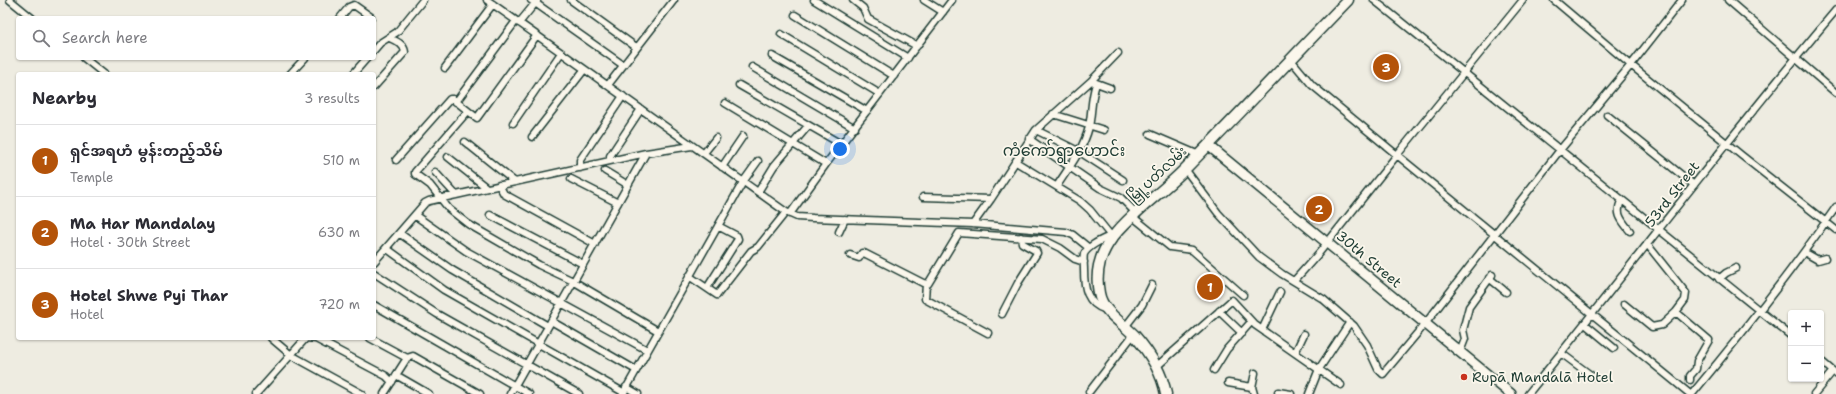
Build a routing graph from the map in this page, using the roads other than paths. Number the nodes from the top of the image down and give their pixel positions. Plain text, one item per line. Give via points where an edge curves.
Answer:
1 (10, 0) edge
2 (423, 0) edge
3 (487, 0) edge
4 (571, 0) edge
5 (674, 0) edge
6 (814, 0) edge
7 (853, 0) edge
8 (924, 0) edge
9 (952, 0) edge
10 (1348, 0) edge
11 (1374, 0) edge
12 (1523, 0) edge
13 (1554, 0) edge
14 (1682, 0) edge
15 (1728, 0) edge
16 (535, 1) edge
17 (493, 4) junction
18 (1836, 10) edge
19 (943, 12) junction
20 (795, 15) dead end
21 (30, 16) edge
22 (342, 16) edge
23 (370, 16) edge
24 (518, 22) junction
25 (781, 34) dead end
26 (536, 35) junction
27 (390, 38) junction
28 (917, 46) junction
29 (376, 48) edge
30 (636, 48) junction
31 (561, 53) junction
32 (1118, 53) dead end
33 (772, 56) dead end
34 (908, 58) junction
35 (1795, 58) junction
36 (86, 60) edge
37 (303, 60) edge
38 (365, 60) edge
39 (1291, 60) junction
40 (623, 65) junction
41 (1631, 65) junction
42 (752, 66) dead end
43 (445, 68) dead end
44 (584, 70) junction
45 (102, 72) edge
46 (292, 72) edge
47 (355, 72) edge
48 (1465, 72) junction
49 (894, 76) junction
50 (1094, 82) junction
51 (376, 85) edge
52 (608, 85) junction
53 (738, 85) dead end
54 (1110, 88) dead end
55 (1836, 93) edge
56 (880, 94) junction
57 (623, 96) junction
58 (456, 102) junction
59 (725, 103) dead end
60 (641, 108) junction
61 (468, 111) junction
62 (867, 111) junction
63 (1053, 114) junction
64 (1607, 115) dead end
65 (513, 123) dead end
66 (1089, 125) junction
67 (808, 126) junction
68 (855, 128) junction
69 (1036, 130) junction
70 (1104, 130) dead end
71 (1150, 134) dead end
72 (743, 136) dead end
73 (532, 137) dead end
74 (716, 138) dead end
75 (1029, 139) junction
76 (465, 142) dead end
77 (793, 144) junction
78 (841, 144) junction
79 (1726, 144) junction
80 (1208, 145) junction
81 (692, 146) junction
82 (1560, 150) junction
83 (1080, 152) junction
84 (646, 153) junction
85 (704, 153) junction
86 (1199, 155) junction
87 (1397, 155) junction
88 (448, 157) dead end
89 (396, 160) dead end
90 (610, 161) junction
91 (758, 161) dead end
92 (1016, 162) junction
93 (826, 164) junction
94 (722, 167) junction
95 (1070, 167) junction
96 (580, 168) junction
97 (1185, 169) junction
98 (605, 171) dead end
99 (435, 172) dead end
100 (571, 179) dead end
101 (1123, 180) dead end
102 (515, 182) junction
103 (743, 182) junction
104 (499, 185) junction
105 (628, 185) junction
106 (1694, 185) junction
107 (1057, 186) junction
108 (486, 188) junction
109 (758, 192) junction
110 (456, 195) junction
111 (923, 197) dead end
112 (441, 198) junction
113 (991, 199) junction
114 (1622, 200) junction
115 (618, 203) junction
116 (1836, 207) edge
117 (788, 213) junction
118 (490, 215) dead end
119 (1134, 215) junction
120 (416, 216) junction
121 (845, 218) junction
122 (1826, 222) junction
123 (973, 224) junction
124 (718, 226) junction
125 (1630, 230) dead end
126 (1658, 230) junction
127 (1836, 230) edge
128 (839, 232) dead end
129 (400, 233) junction
130 (1115, 233) junction
131 (1494, 235) junction
132 (1021, 237) junction
133 (1327, 242) junction
134 (594, 244) junction
135 (1647, 244) junction
136 (386, 248) junction
137 (1089, 248) junction
138 (1804, 252) junction
139 (850, 255) dead end
140 (1825, 258) dead end
141 (376, 260) edge
142 (1084, 262) junction
143 (583, 264) junction
144 (1736, 268) dead end
145 (376, 274) edge
146 (689, 276) junction
147 (1720, 279) junction
148 (1294, 281) junction
149 (573, 282) junction
150 (926, 284) junction
151 (1152, 285) dead end
152 (707, 288) junction
153 (1280, 292) dead end
154 (1506, 292) dead end
155 (1243, 295) dead end
156 (561, 304) junction
157 (1624, 304) dead end
158 (376, 306) edge
159 (1107, 310) junction
160 (1219, 311) junction
161 (1759, 311) junction
162 (1676, 312) junction
163 (1002, 314) dead end
164 (1592, 315) junction
165 (1251, 322) junction
166 (1350, 322) junction
167 (549, 324) junction
168 (1425, 324) junction
169 (1585, 324) junction
170 (1125, 327) junction
171 (1262, 330) junction
172 (658, 331) junction
173 (988, 333) dead end
174 (1242, 333) junction
175 (1304, 334) dead end
176 (1788, 334) edge
177 (1134, 335) junction
178 (273, 340) edge
179 (304, 340) edge
180 (320, 340) edge
181 (374, 340) edge
182 (538, 343) junction
183 (1614, 348) dead end
184 (647, 350) junction
185 (1460, 352) junction
186 (1561, 352) junction
187 (1295, 353) junction
188 (291, 355) junction
189 (407, 358) junction
190 (526, 364) junction
191 (1824, 364) edge
192 (1156, 367) junction
193 (636, 370) junction
194 (1214, 370) dead end
195 (1319, 370) junction
196 (1834, 372) edge
197 (1255, 373) dead end
198 (396, 375) junction
199 (1592, 376) dead end
200 (1690, 380) dead end
201 (392, 382) junction
202 (1228, 383) dead end
203 (514, 385) junction
204 (1341, 385) dead end
205 (624, 391) edge
206 (1253, 391) edge
207 (1090, 392) dead end
208 (1278, 392) dead end
209 (260, 393) edge
210 (1166, 393) edge
211 (362, 394) edge
212 (384, 394) edge
213 (429, 394) edge
214 (480, 394) edge
215 (510, 394) edge
216 (529, 394) edge
217 (579, 394) edge
218 (638, 394) edge
219 (1291, 394) edge
220 (1309, 394) edge
221 (1511, 394) edge
222 (1528, 394) edge
223 (1691, 394) edge
224 (1814, 394) edge

1 - 21 street
2 - 27 street
3 - 17 street
4 - 30 street
5 - 30 street
6 - 34 street
7 - 28 street via 863,8 868,18
8 - 19 street
9 - 19 street
10 - 39 main road, မြို့ပတ်လမ်း
11 - 48 street
12 - 48 street
13 - 41 street
14 - 41 street
15 - 35 street
16 - 24 street
16 - 40 street
17 - 24 street
17 - 43 street
18 - 35 street, 53rd Street
19 - 28 street
20 - 49 street
22 - 23 street via 354,5
24 - 26 street
24 - 58 street
25 - 56 street
26 - 31 street
26 - 61 street via 476,118
27 - 29 street
27 - 51 street via 401,44 405,52
28 - 34 street
30 - 40 street
31 - 44 street
31 - 65 street
32 - 50 street
33 - 62 street
34 - 49 street
35 - 55 street
35 - 79 street, 53rd Street
36 - 45 street
37 - 46 street
38 - 47 street
39 - 80 main road, မြို့ပတ်လမ်း
39 - 87 street via 1312,85
40 - 52 street
41 - 79 street
41 - 82 street
42 - 68 street
44 - 52 street
44 - 73 street
48 - 82 street
48 - 87 street
49 - 56 street
50 - 54 street
50 - 63 street
50 - 66 street
52 - 57 street
53 - 67 street
56 - 62 street
57 - 60 street
57 - 96 street via 580,160
58 - 61 street
58 - 89 street via 450,99
59 - 77 street
60 - 81 street
60 - 90 street via 610,156
61 - 112 street via 415,172
62 - 68 street
63 - 66 street
63 - 69 street
64 - 106 street
66 - 70 street
66 - 83 street
67 - 77 street
67 - 78 street
68 - 78 street
69 - 75 street
69 - 83 street
71 - 86 street
72 - 94 street
74 - 85 street
75 - 92 street
75 - 95 street
76 - 102 street
77 - 93 street
77 - 109 street via 774,166
78 - 93 street
79 - 106 street, 53rd Street
79 - 122 street
80 - 86 main road, မြို့ပတ်လမ်း
80 - 133 main road, 30th Street
81 - 84 street
81 - 85 street
82 - 114 street
82 - 131 street
83 - 95 street
83 - 101 street
84 - 90 street
84 - 105 street
85 - 94 street
86 - 97 main road, မြို့ပတ်လမ်း
87 - 131 street
87 - 133 street
88 - 108 street
90 - 96 street
91 - 103 street
92 - 107 street
92 - 113 street
93 - 117 street
94 - 103 street
95 - 107 street
95 - 119 street via 1100,188 1121,198
96 - 102 street
97 - 119 main road, မြို့ပတ်လမ်း
97 - 148 street via 1235,233 1259,257
98 - 105 street
99 - 110 street
100 - 115 street
102 - 104 street
103 - 109 street
103 - 124 street
104 - 108 street
104 - 134 street via 504,194
105 - 115 street
106 - 126 street, 53rd Street
107 - 130 street via 1080,201
108 - 110 street
109 - 117 street
110 - 112 street
111 - 113 street
112 - 120 street via 425,203
112 - 149 street via 449,210 468,224
113 - 123 street
114 - 125 street via 1618,210 1620,219
114 - 126 street
115 - 134 street
116 - 122 street
117 - 121 street via 798,217
117 - 152 street via 758,247 751,251 717,295
118 - 143 street
119 - 130 main road, မြို့ပတ်လမ်း
119 - 155 street via 1170,247 1192,250
120 - 129 street
120 - 156 street via 466,251
121 - 123 street
121 - 128 street
122 - 127 street
122 - 138 street
123 - 137 street via 1066,232
124 - 146 street
124 - 152 street via 738,239
126 - 135 street, 53rd Street
126 - 147 street
129 - 136 street
129 - 167 street via 452,270
130 - 137 street
130 - 159 main road, မြို့ပတ်လမ်း via 1104,250 1099,266 1098,291
131 - 164 street
131 - 168 street
132 - 142 street via 1042,239
132 - 150 street via 959,233
132 - 163 street via 1022,244 1037,253
133 - 148 street
133 - 168 main road, 30th Street
134 - 143 street
135 - 162 street via 1686,293 1685,300
135 - 164 street, 53rd Street
136 - 141 street
136 - 182 street via 427,279
137 - 142 street via 1084,254
138 - 140 street via 1818,260
138 - 161 street
139 - 150 street via 859,258 864,253
142 - 159 street via 1084,282 1089,299
143 - 149 street
144 - 147 street
145 - 190 street via 437,314
146 - 152 street
146 - 172 street
147 - 161 street
148 - 166 street via 1324,299
149 - 156 street
149 - 172 street
150 - 173 street via 925,299
151 - 170 street via 1142,305
153 - 171 street
154 - 185 street via 1490,277 1469,307 1463,330 1465,339
156 - 167 street
156 - 184 street
157 - 162 street via 1652,327 1662,325
158 - 203 street
159 - 170 main road, မြို့ပတ်လမ်း
160 - 165 street via 1232,300
160 - 174 street
160 - 192 street
161 - 176 street
161 - 223 street
162 - 200 street via 1709,340
164 - 169 street, 53rd Street
164 - 223 street
165 - 171 street
165 - 174 street
166 - 168 street via 1364,340 1383,374
166 - 195 street
167 - 182 street
167 - 193 street
168 - 185 main road, 30th Street
169 - 183 street
169 - 186 street, 53rd Street
170 - 177 main road, မြို့ပတ်လမ်း
171 - 187 street
172 - 184 street
174 - 194 street via 1227,349
175 - 187 street
177 - 192 main road, မြို့ပတ်လမ်း
177 - 207 street
178 - 188 street
179 - 188 street
180 - 201 street via 386,376
181 - 189 street
182 - 190 street
182 - 205 street
184 - 193 street
185 - 221 main road, 30th Street
186 - 199 street
186 - 222 street, 53rd Street
187 - 195 street
188 - 209 street
188 - 211 street
189 - 198 street
189 - 214 street via 413,356
190 - 203 street
190 - 217 street
191 - 196 street
192 - 210 main road, မြို့ပတ်လမ်း
193 - 205 street
195 - 204 street
195 - 220 street
196 - 224 street
197 - 206 street
198 - 201 street
198 - 213 street
201 - 212 street
202 - 206 street
203 - 215 street
203 - 216 street
205 - 218 street
208 - 219 street

